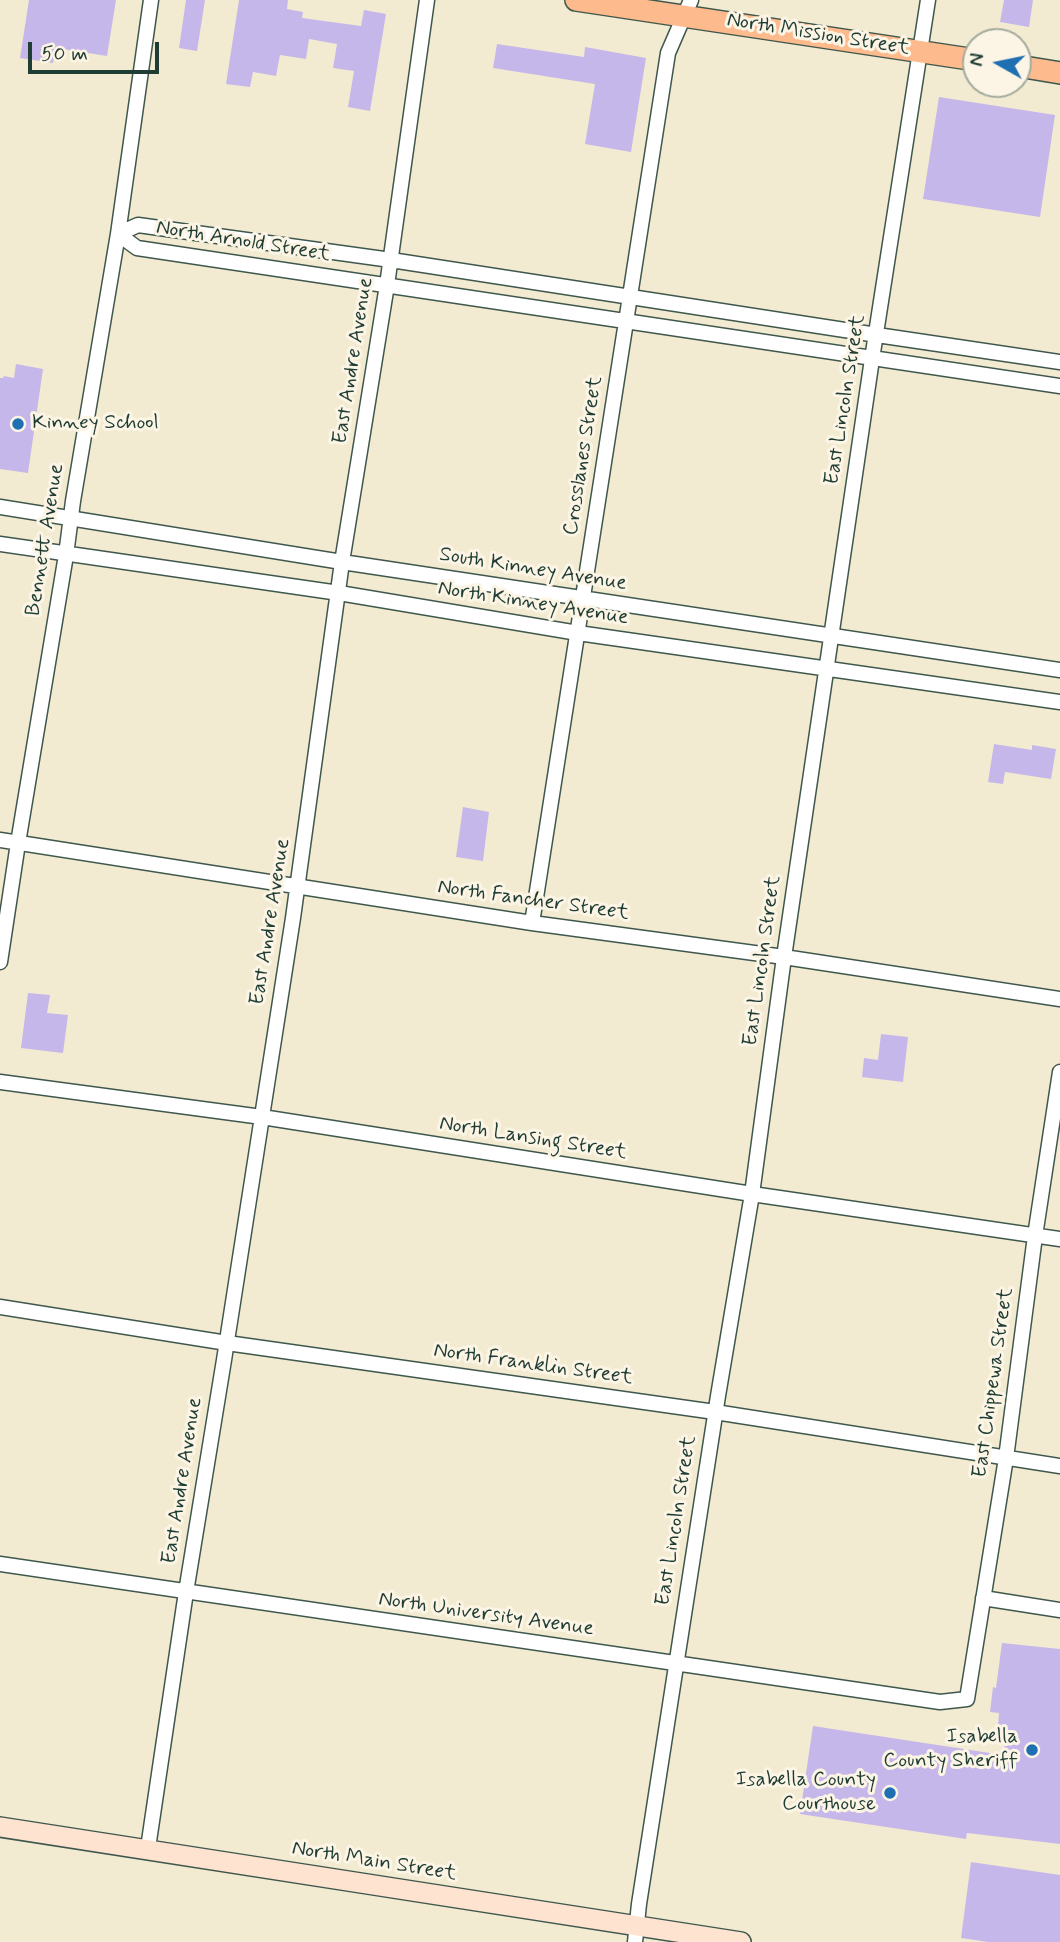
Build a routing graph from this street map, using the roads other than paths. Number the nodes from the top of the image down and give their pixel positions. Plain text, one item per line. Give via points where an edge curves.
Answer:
1 (151, 0) edge
2 (427, 0) edge
3 (576, 0) edge
4 (928, 0) edge
5 (688, 8) edge
6 (920, 51) junction
7 (962, 58) edge
8 (1032, 68) edge
9 (1060, 73) edge
10 (118, 234) junction
11 (391, 260) junction
12 (387, 285) junction
13 (629, 297) junction
14 (626, 319) junction
15 (877, 335) junction
16 (872, 359) junction
17 (1060, 362) edge
18 (1060, 386) edge
19 (0, 507) edge
20 (70, 517) junction
21 (0, 544) edge
22 (66, 555) junction
23 (342, 562) junction
24 (339, 593) junction
25 (583, 598) junction
26 (578, 633) junction
27 (832, 636) junction
28 (827, 670) junction
29 (1060, 670) edge
30 (1060, 702) edge
31 (0, 840) edge
32 (18, 843) junction
33 (298, 886) junction
34 (532, 923) junction
35 (784, 957) junction
36 (0, 962) edge
37 (1060, 999) edge
38 (1060, 1072) edge
39 (0, 1082) edge
40 (262, 1117) junction
41 (752, 1195) junction
42 (1035, 1236) junction
43 (1060, 1239) edge
44 (0, 1307) edge
45 (227, 1343) junction
46 (715, 1412) junction
47 (1006, 1458) junction
48 (1060, 1466) edge
49 (0, 1564) edge
50 (186, 1592) junction
51 (983, 1598) junction
52 (1060, 1610) edge
53 (677, 1665) junction
54 (967, 1699) joint
55 (0, 1827) edge
56 (148, 1848) junction
57 (635, 1934) edge
58 (741, 1942) edge

1 - 10 street, Bennett Avenue
2 - 11 street, East Andre Avenue
3 - 5 main road, North Mission Street
4 - 6 street, East Lincoln Street
5 - 6 main road, North Mission Street
5 - 13 street, Crosslanes Street via 667,53
6 - 7 main road, North Mission Street
6 - 15 street, East Lincoln Street
8 - 9 main road
10 - 11 street, North Arnold Street via 138,225
10 - 12 street, North Arnold Street via 137,248
10 - 20 street, Bennett Avenue
11 - 12 street, East Andre Avenue
11 - 13 street, North Arnold Street
12 - 14 street, North Arnold Street
12 - 23 street, East Andre Avenue
13 - 14 street, Crosslanes Street
13 - 15 street, North Arnold Street
14 - 16 street, North Arnold Street
14 - 25 street, Crosslanes Street
15 - 16 street, East Lincoln Street
15 - 17 street, North Arnold Street
16 - 18 street, North Arnold Street
16 - 27 street, East Lincoln Street
19 - 20 street, South Kinney Avenue
20 - 22 street, Bennett Avenue
20 - 23 street, South Kinney Avenue
21 - 22 street, North Kinney Avenue
22 - 24 street, North Kinney Avenue
22 - 32 street, Bennett Avenue
23 - 24 street, East Andre Avenue
23 - 25 street, South Kinney Avenue
24 - 26 street, North Kinney Avenue
24 - 33 street, East Andre Avenue
25 - 26 street, Crosslanes Street
25 - 27 street, South Kinney Avenue
26 - 28 street, North Kinney Avenue
26 - 34 street, Crosslanes Street
27 - 28 street, East Lincoln Street
27 - 29 street, South Kinney Avenue
28 - 30 street, North Kinney Avenue
28 - 35 street, East Lincoln Street
31 - 32 street, North Fancher Street
32 - 33 street, North Fancher Street
32 - 36 street, Bennett Avenue
33 - 34 street, North Fancher Street
33 - 40 street, East Andre Avenue
34 - 35 street, North Fancher Street
35 - 37 street, North Fancher Street
35 - 41 street, East Lincoln Street
38 - 42 street, East Chippewa Street
39 - 40 street, North Lansing Street
40 - 41 street, North Lansing Street
40 - 45 street, East Andre Avenue
41 - 42 street, North Lansing Street
41 - 46 street, East Lincoln Street
42 - 43 street, North Lansing Street
42 - 47 street, East Chippewa Street
44 - 45 street, North Franklin Street
45 - 46 street, North Franklin Street
45 - 50 street, East Andre Avenue
46 - 47 street, North Franklin Street
46 - 53 street, East Lincoln Street
47 - 48 street, North Franklin Street
47 - 51 street, East Chippewa Street
49 - 50 street, North University Avenue
50 - 53 street, North University Avenue
50 - 56 street, East Andre Avenue
51 - 52 street
51 - 54 street, East Chippewa Street
53 - 54 street, North University Avenue via 940,1702
53 - 57 street, East Lincoln Street
55 - 56 street, North Main Street
56 - 57 street, North Main Street
57 - 58 street, North Main Street

